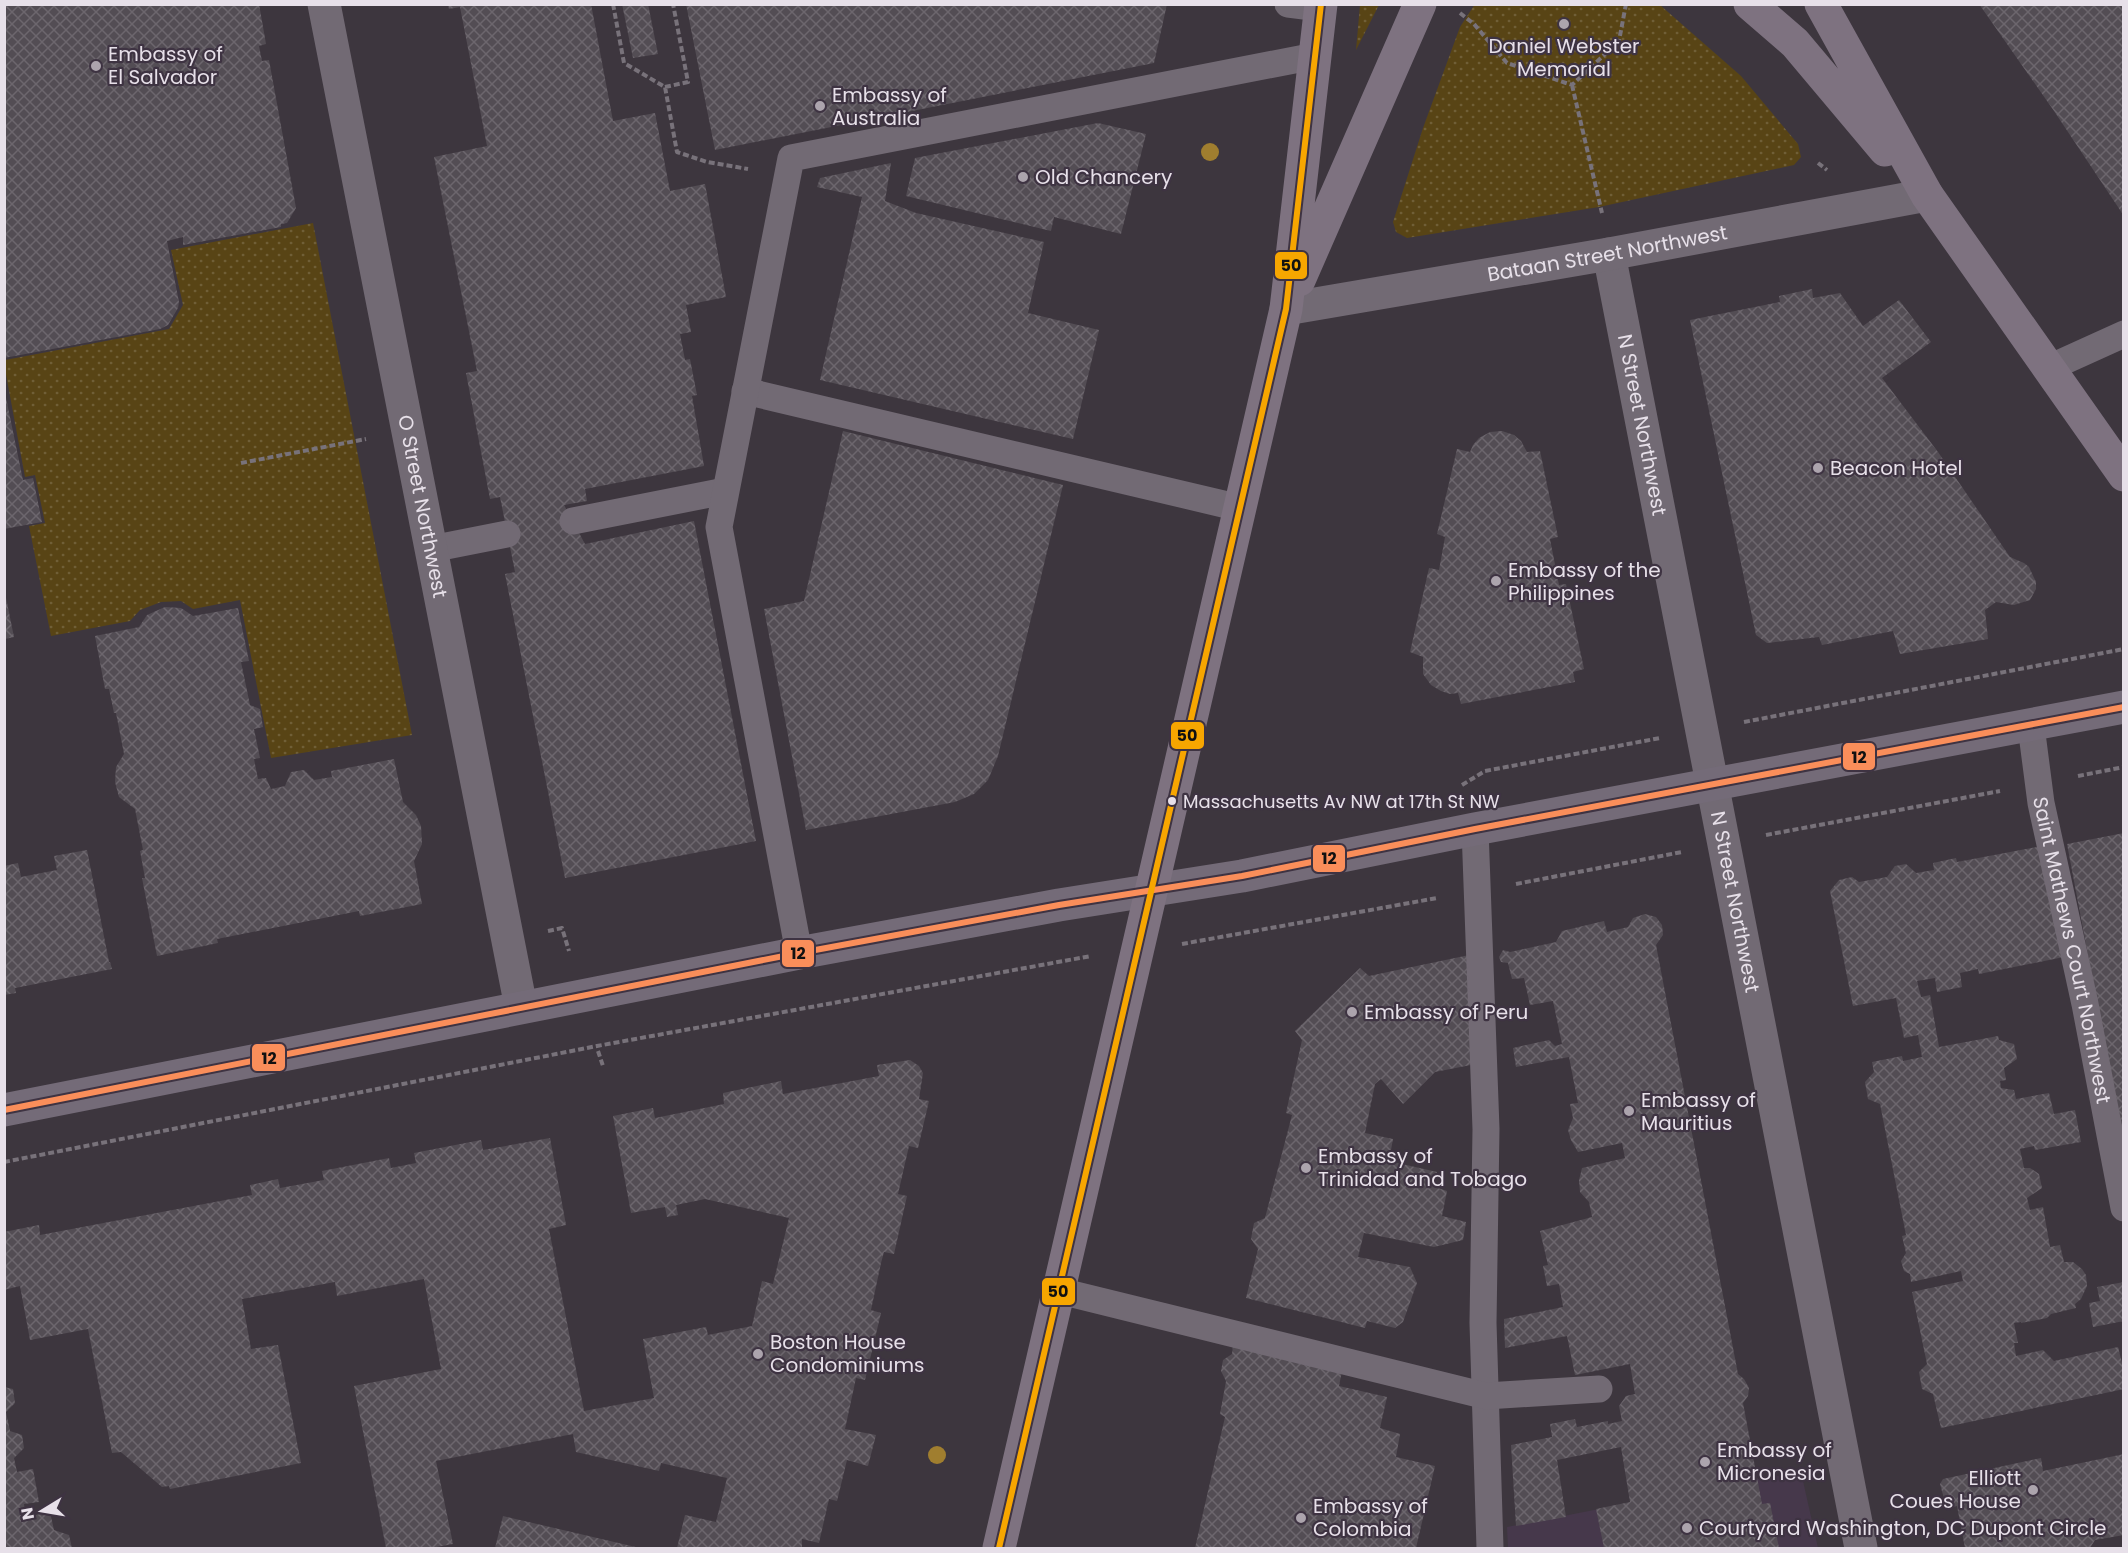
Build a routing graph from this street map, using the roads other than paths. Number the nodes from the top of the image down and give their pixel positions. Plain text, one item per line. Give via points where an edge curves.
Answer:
1 (324, 4) edge
2 (1288, 4) edge
3 (1420, 4) edge
4 (1750, 4) edge
5 (1821, 4) edge
6 (1320, 6) edge
7 (1315, 56) junction
8 (1927, 195) junction
9 (1609, 254) junction
10 (1286, 309) junction
11 (2124, 334) edge
12 (2049, 369) junction
13 (745, 391) junction
14 (2124, 475) edge
15 (725, 490) junction
16 (1240, 508) junction
17 (573, 521) dead end
18 (507, 534) dead end
19 (430, 549) junction
20 (2124, 707) edge
21 (2031, 726) junction
22 (1711, 785) junction
23 (1475, 829) junction
24 (1152, 890) junction
25 (799, 953) junction
26 (521, 1007) junction
27 (4, 1110) edge
28 (2124, 1208) edge
29 (1060, 1291) junction
30 (1599, 1389) dead end
31 (1486, 1396) junction
32 (999, 1548) edge
33 (1490, 1548) edge
34 (1861, 1548) edge

1 - 19 street, O Street Northwest
2 - 6 lane
3 - 10 main road
4 - 8 main road via 1795,43
5 - 8 main road
6 - 7 main road
7 - 10 main road
7 - 13 lane via 791,158
8 - 9 street, Bataan Street Northwest
8 - 12 main road
9 - 10 street, Bataan Street Northwest
9 - 22 street, N Street Northwest
10 - 16 main road
11 - 12 lane
12 - 14 main road
13 - 15 lane
13 - 16 lane
15 - 17 lane
15 - 25 lane via 719,527
16 - 24 main road
18 - 19 lane
19 - 26 street, O Street Northwest
20 - 21 main road
21 - 22 main road
21 - 28 lane, Saint Mathews Court Northwest via 2038,784
22 - 23 main road
22 - 34 street, N Street Northwest
23 - 24 main road
23 - 31 lane via 1486,1129
24 - 25 main road
24 - 29 main road
25 - 26 main road
26 - 27 main road
29 - 31 lane
29 - 32 main road
30 - 31 lane
31 - 33 lane

